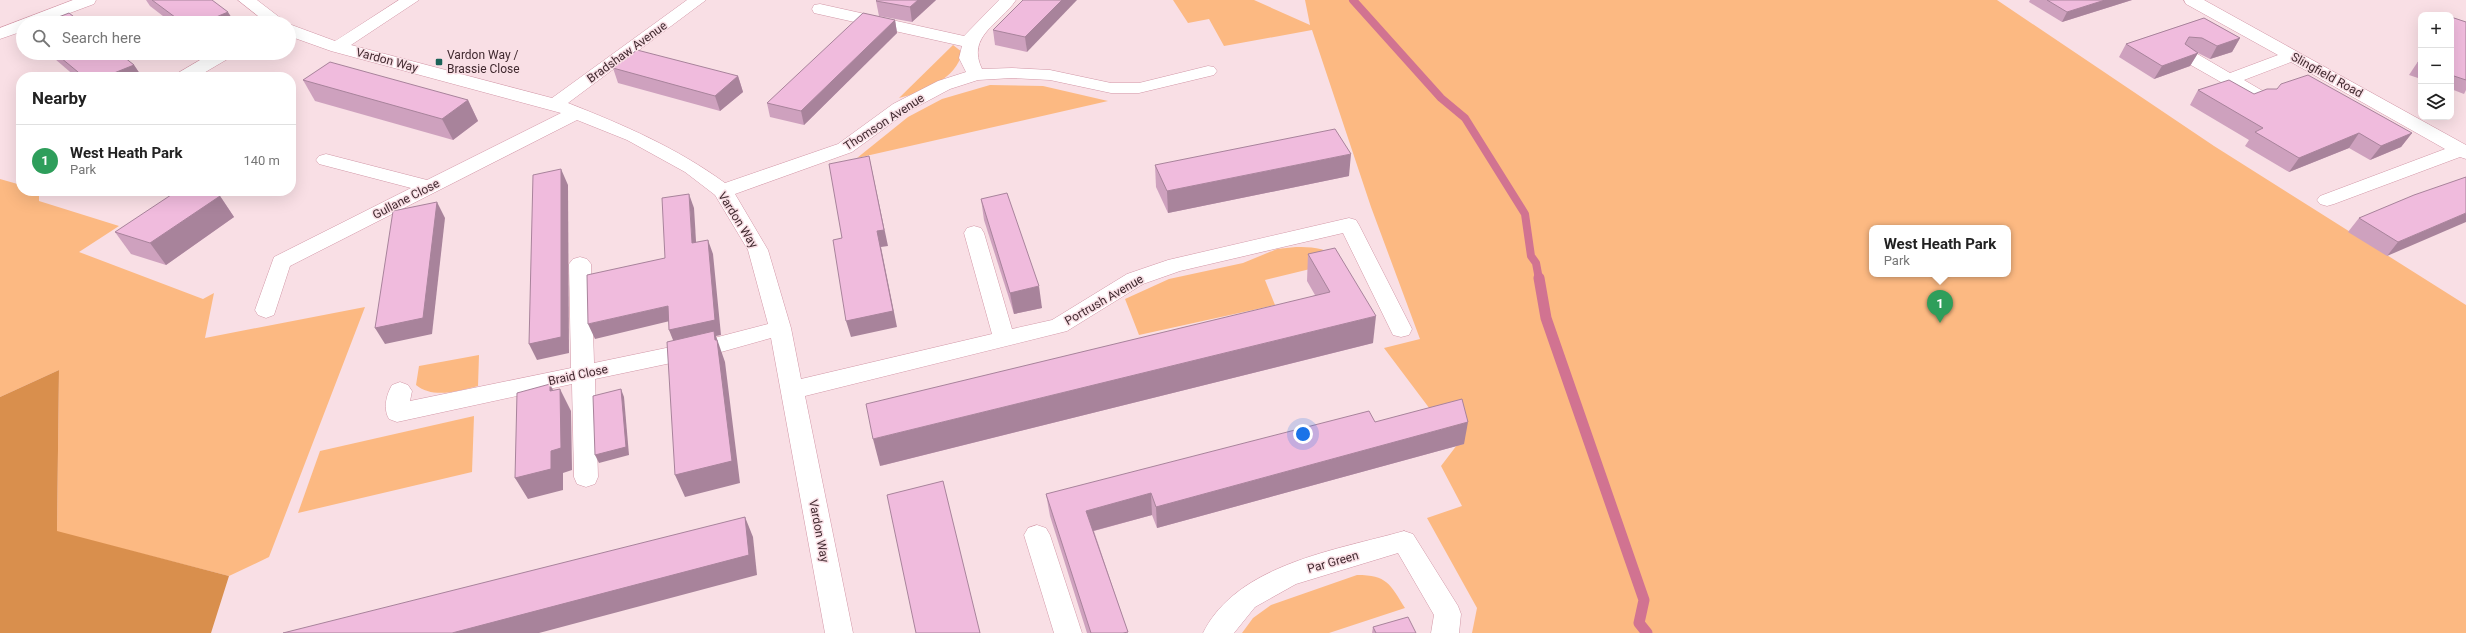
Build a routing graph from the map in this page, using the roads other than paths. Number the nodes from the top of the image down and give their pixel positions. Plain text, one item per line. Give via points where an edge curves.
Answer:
1 (88, 0) edge
2 (246, 0) edge
3 (411, 0) edge
4 (698, 0) edge
5 (1008, 0) edge
6 (2192, 0) edge
7 (820, 9) edge
8 (46, 16) edge
9 (269, 16) edge
10 (16, 28) edge
11 (296, 32) edge
12 (0, 34) edge
13 (971, 43) junction
14 (337, 47) junction
15 (2188, 56) edge
16 (2291, 56) junction
17 (213, 60) edge
18 (1208, 71) dead end
19 (193, 72) edge
20 (976, 75) junction
21 (2230, 79) junction
22 (2262, 98) edge
23 (555, 104) junction
24 (576, 113) junction
25 (2464, 152) edge
26 (326, 160) dead end
27 (429, 187) junction
28 (723, 191) junction
29 (2327, 200) dead end
30 (974, 233) dead end
31 (580, 264) dead end
32 (266, 310) dead end
33 (780, 328) junction
34 (1401, 329) dead end
35 (1004, 339) junction
36 (583, 374) junction
37 (793, 390) junction
38 (400, 391) dead end
39 (586, 478) dead end
40 (1038, 534) dead end
41 (839, 633) edge
42 (1068, 633) edge
43 (1217, 633) edge
44 (1445, 633) edge

1 - 8 street
2 - 9 street, Vardon Way
3 - 14 street
4 - 23 street, Bradshaw Avenue
5 - 13 street via 972,37
6 - 16 street, Slingfield Road
7 - 13 street
10 - 12 street
11 - 14 street, Vardon Way
13 - 20 street via 968,58
14 - 23 street, Vardon Way
15 - 21 street
16 - 21 street
16 - 25 street, Slingfield Road
17 - 19 street
18 - 20 street, Thomson Avenue via 1139,88 1111,88 1050,75
20 - 28 street, Thomson Avenue via 944,85 900,108 845,148
21 - 22 street
23 - 24 street, Vardon Way
24 - 27 street, Gullane Close
24 - 28 street, Vardon Way via 634,136 692,168
25 - 29 street, Slingfield Road
26 - 27 street
27 - 32 street, Gullane Close via 281,262
28 - 33 street, Vardon Way via 758,250
30 - 35 street
31 - 36 street
33 - 36 street, Braid Close via 714,346
33 - 37 street, Vardon Way
34 - 35 street, Portrush Avenue via 1349,225 1169,267 1135,279 1059,326
35 - 37 street, Portrush Avenue
36 - 38 street, Braid Close via 397,413
36 - 39 street
37 - 41 street, Vardon Way
40 - 42 street
43 - 44 street, Par Green via 1246,599 1288,575 1404,541 1448,614

